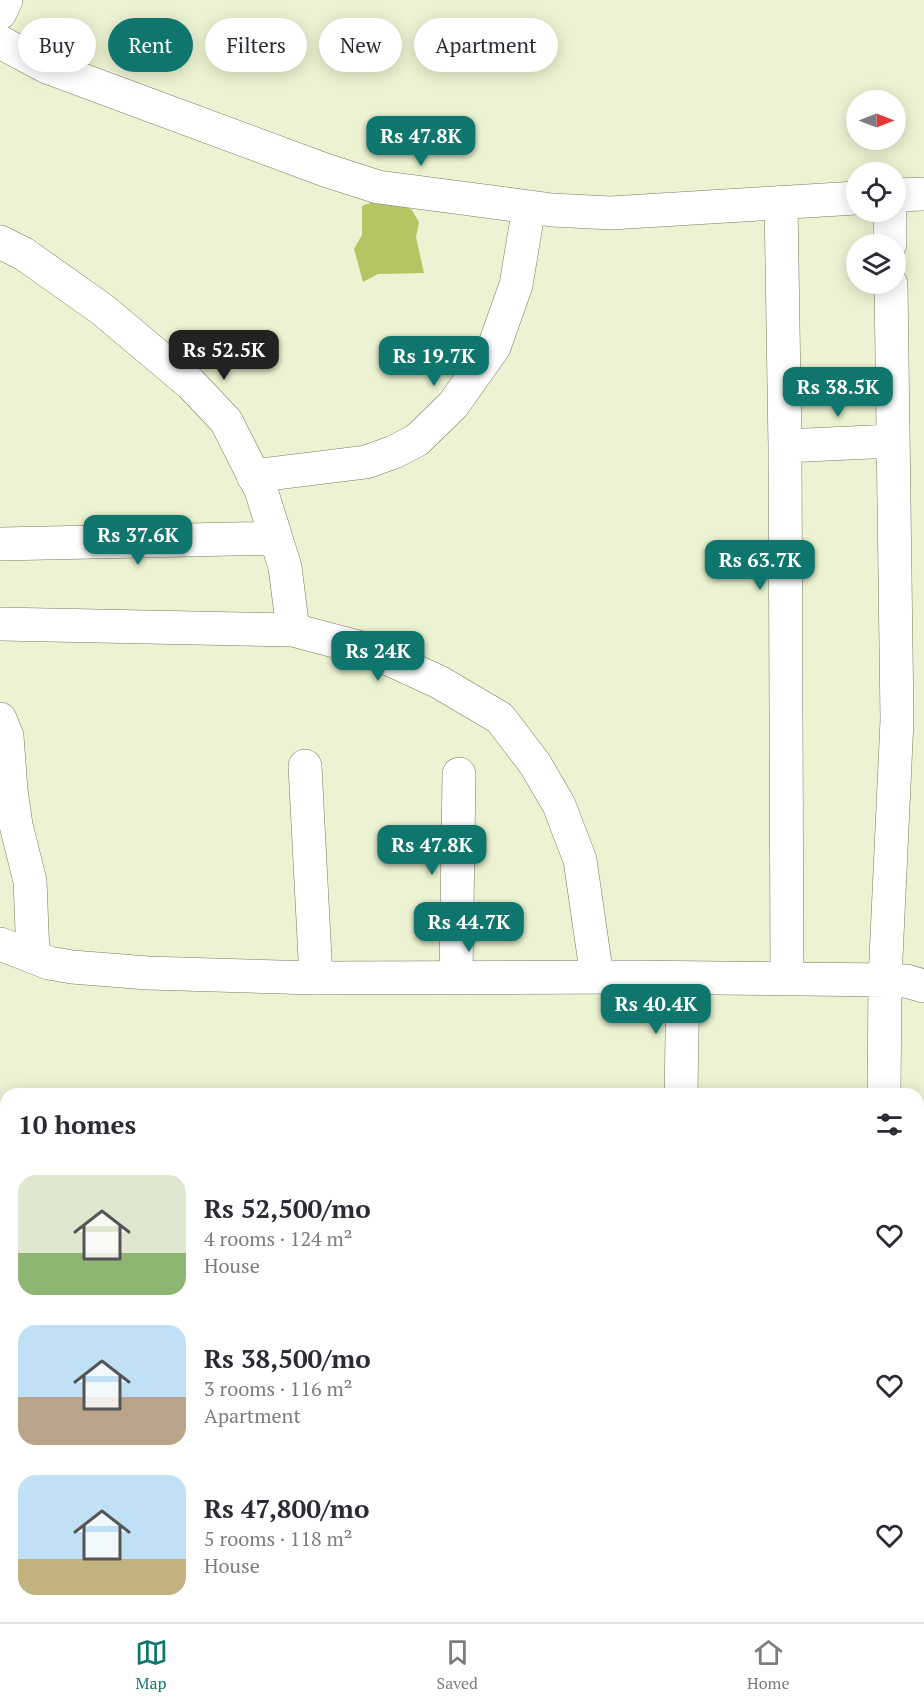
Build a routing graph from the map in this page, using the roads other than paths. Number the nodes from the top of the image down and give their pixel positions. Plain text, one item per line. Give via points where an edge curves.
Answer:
1 (6, 0) edge
2 (0, 13) edge
3 (0, 42) edge
4 (924, 194) edge
5 (906, 195) edge
6 (846, 199) edge
7 (781, 202) junction
8 (529, 207) junction
9 (0, 242) edge
10 (891, 294) edge
11 (893, 441) junction
12 (785, 446) junction
13 (253, 476) junction
14 (275, 538) junction
15 (0, 544) edge
16 (0, 624) edge
17 (293, 630) junction
18 (0, 719) edge
19 (910, 743) edge
20 (305, 766) dead end
21 (459, 774) dead end
22 (0, 944) edge
23 (33, 956) junction
24 (597, 977) junction
25 (316, 978) junction
26 (456, 978) junction
27 (683, 978) junction
28 (787, 979) junction
29 (885, 980) junction
30 (924, 986) edge
31 (681, 1088) edge
32 (884, 1088) edge

1 - 2 street
3 - 8 street via 47,67 378,187
4 - 5 street
6 - 7 street
7 - 8 street via 610,213
7 - 12 street
8 - 13 street via 516,285 494,347 453,405 417,440 366,462
9 - 13 street via 24,254 103,310 191,384 226,421
10 - 11 street
11 - 12 street
11 - 19 street
12 - 28 street
13 - 14 street
14 - 15 street
14 - 17 street via 285,567
16 - 17 street
17 - 24 street via 369,650 439,682 500,718 559,805 580,860
18 - 23 street via 7,736 11,790 30,881
19 - 29 street
20 - 25 street
21 - 26 street
22 - 23 street
23 - 25 street via 72,967 148,973
24 - 26 street
24 - 27 street
25 - 26 street
27 - 28 street
27 - 31 street
28 - 29 street
29 - 30 street
29 - 32 street

